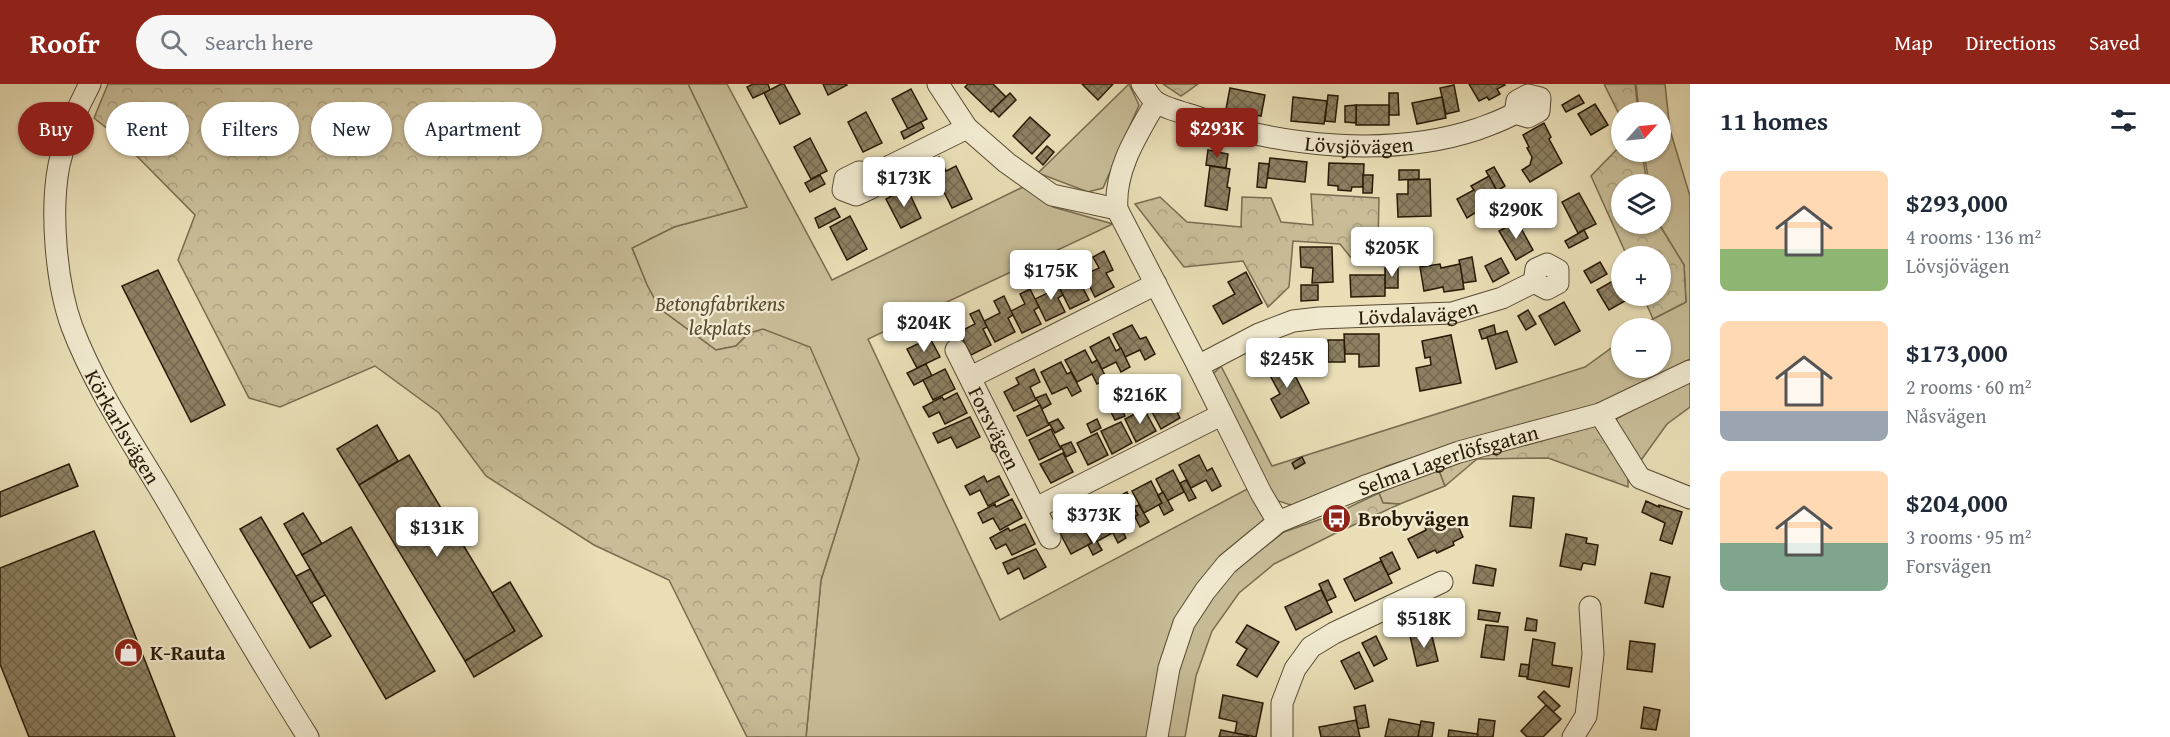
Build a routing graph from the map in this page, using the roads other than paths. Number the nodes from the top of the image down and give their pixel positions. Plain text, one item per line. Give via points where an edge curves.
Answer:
1 (90, 84) edge
2 (938, 84) edge
3 (1142, 84) edge
4 (1156, 102) junction
5 (1515, 113) dead end
6 (967, 128) junction
7 (874, 174) dead end
8 (1117, 209) junction
9 (1534, 282) dead end
10 (1156, 284) junction
11 (956, 350) dead end
12 (1198, 366) junction
13 (1690, 371) edge
14 (971, 377) junction
15 (1600, 414) junction
16 (1221, 415) junction
17 (1690, 498) edge
18 (1036, 508) junction
19 (1278, 522) junction
20 (1050, 538) dead end
21 (1442, 582) dead end
22 (1590, 607) dead end
23 (308, 737) edge
24 (1157, 737) edge
25 (1282, 737) edge
26 (1573, 737) edge

1 - 23 street, Körkarlsvägen via 59,163 56,194 57,253 73,328 102,392
2 - 6 street
3 - 4 street
4 - 5 street, Lövsjövägen via 1207,121 1269,137 1330,144 1387,145 1451,138
4 - 8 street via 1126,157 1116,194
6 - 7 street
6 - 8 street via 1007,164 1052,195
8 - 10 street
9 - 12 street, Lövdalavägen via 1502,298 1452,313 1293,321
10 - 12 street
10 - 14 street
11 - 14 street, Forsvägen
12 - 16 street
13 - 15 street, Selma Lagerlöfsgatan
14 - 18 street, Forsvägen
15 - 17 street via 1640,478
15 - 19 street, Selma Lagerlöfsgatan via 1459,452
16 - 18 street
16 - 19 street
18 - 20 street, Forsvägen
19 - 24 street, Selma Lagerlöfsgatan via 1227,564 1184,623 1169,668
21 - 25 street via 1311,647 1295,669 1282,703
22 - 26 street via 1593,654 1586,716

